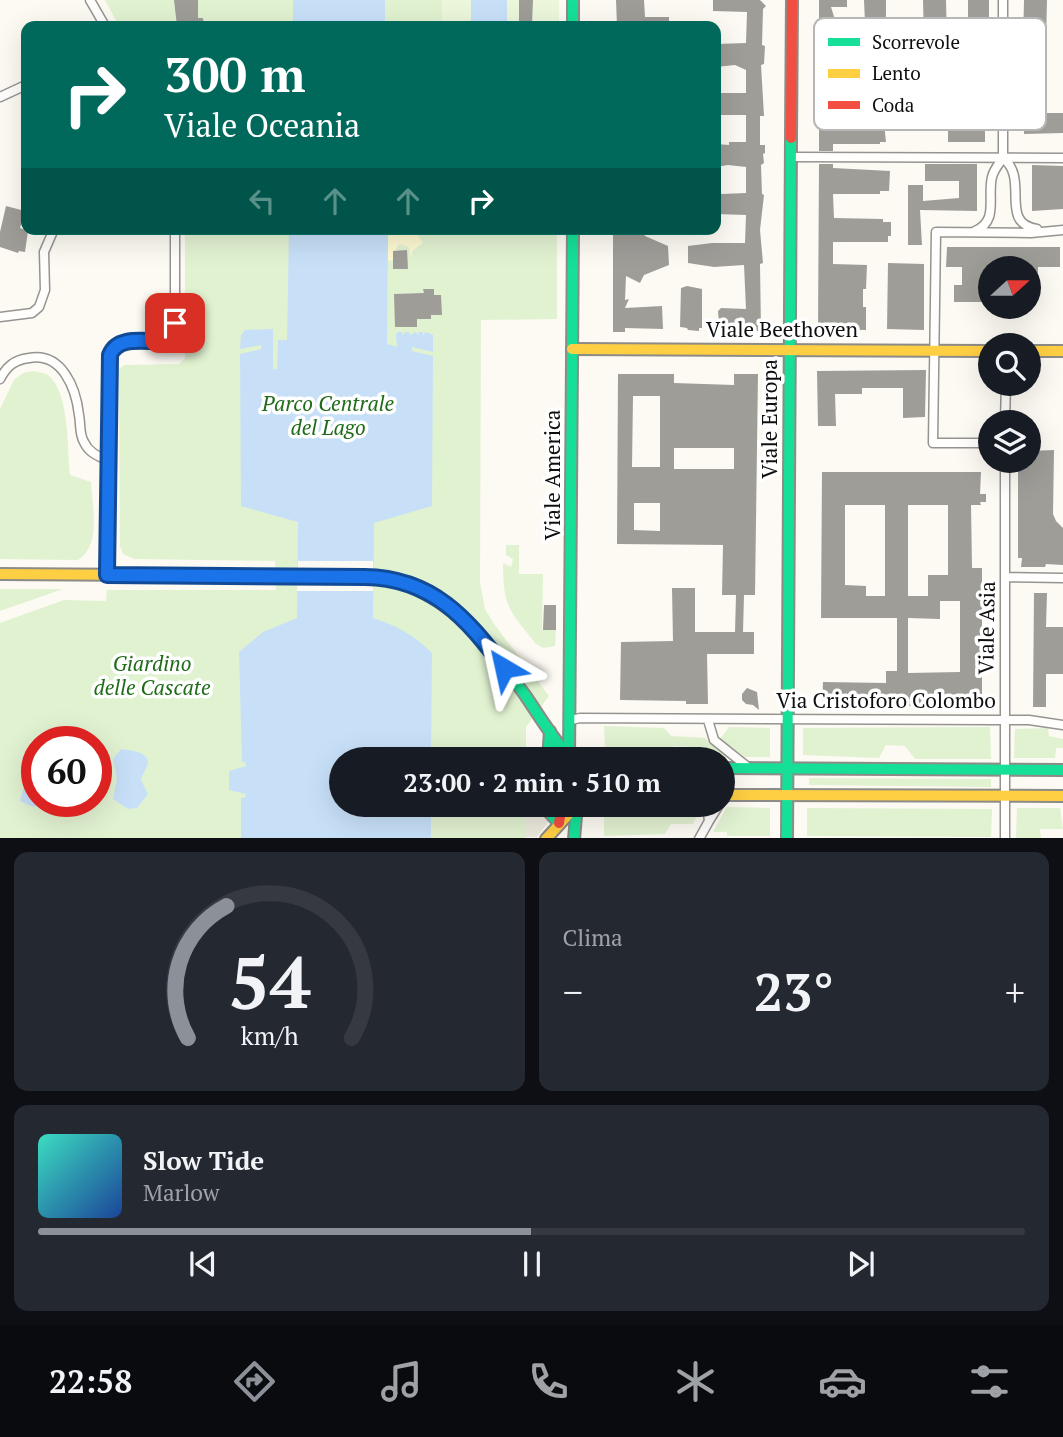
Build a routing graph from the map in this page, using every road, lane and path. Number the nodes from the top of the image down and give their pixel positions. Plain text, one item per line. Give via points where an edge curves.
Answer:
1 (90, 0) edge
2 (573, 0) edge
3 (792, 0) edge
4 (1003, 0) edge
5 (1003, 18) edge
6 (102, 21) edge
7 (573, 21) edge
8 (21, 87) edge
9 (0, 97) edge
10 (1003, 130) edge
11 (791, 157) junction
12 (1003, 158) junction
13 (1063, 158) edge
14 (1043, 230) junction
15 (1063, 230) edge
16 (971, 232) junction
17 (51, 235) edge
18 (175, 235) edge
19 (573, 235) edge
20 (0, 317) edge
21 (572, 349) junction
22 (789, 350) junction
23 (934, 351) junction
24 (978, 351) edge
25 (1041, 351) edge
26 (1063, 351) edge
27 (0, 379) edge
28 (978, 443) edge
29 (109, 461) junction
30 (1005, 473) edge
31 (0, 574) edge
32 (107, 575) junction
33 (1005, 577) junction
34 (1063, 578) edge
35 (789, 719) junction
36 (571, 720) junction
37 (708, 720) junction
38 (1004, 720) junction
39 (1063, 725) edge
40 (548, 727) junction
41 (548, 747) edge
42 (562, 747) edge
43 (570, 747) edge
44 (735, 768) edge
45 (749, 768) junction
46 (789, 768) junction
47 (1004, 769) junction
48 (1063, 770) edge
49 (789, 794) junction
50 (1004, 795) junction
51 (735, 796) edge
52 (1063, 796) edge
53 (554, 817) edge
54 (560, 817) edge
55 (565, 817) edge
56 (576, 817) edge
57 (708, 817) edge
58 (712, 817) edge
59 (709, 821) junction
60 (559, 823) junction
61 (546, 838) edge
62 (573, 838) edge
63 (699, 838) edge
64 (787, 838) edge
65 (1005, 838) edge

1 - 6 street
2 - 7 street
3 - 11 street, Viale Europa
4 - 5 street
8 - 9 street
10 - 12 street
11 - 12 street
11 - 22 street, Viale Europa
12 - 13 street
12 - 14 street via 1014,170 1020,222
12 - 16 street via 992,175 990,218
14 - 15 street
14 - 16 street
16 - 23 street via 936,232
17 - 20 street via 44,252 42,303 32,313
18 - 29 street via 175,323 171,335 164,341 122,342 110,355
19 - 21 street, Viale America
21 - 22 street, Viale Beethoven
21 - 36 street, Viale America
22 - 23 street, Viale Beethoven
22 - 35 street, Viale Europa
23 - 24 street, Viale Beethoven
23 - 28 street via 933,443
25 - 26 street
27 - 29 street via 8,366 19,360 41,357 56,363 74,395 85,445
29 - 32 street
30 - 33 street, Viale Asia
31 - 32 street
32 - 40 street via 372,577 401,582 436,596 470,623
33 - 34 street
33 - 38 street, Viale Asia
35 - 37 street, Via Cristoforo Colombo
35 - 38 street, Via Cristoforo Colombo
35 - 46 street, Viale Europa
36 - 37 street, Via Cristoforo Colombo
36 - 40 street, Via Cristoforo Colombo
36 - 43 street
37 - 45 street via 714,740
38 - 39 street, Via Cristoforo Colombo
38 - 47 street, Viale Asia
40 - 41 street
40 - 42 street
44 - 45 street
45 - 46 street
46 - 47 street
46 - 49 street, Viale Europa
47 - 48 street
47 - 50 street, Viale Asia
49 - 50 street
49 - 51 street
49 - 64 street, Viale Europa
50 - 52 street
50 - 65 street, Viale Asia
53 - 60 street
54 - 60 street
55 - 60 street
56 - 62 street
57 - 59 street
58 - 59 street
59 - 63 street
60 - 61 street

